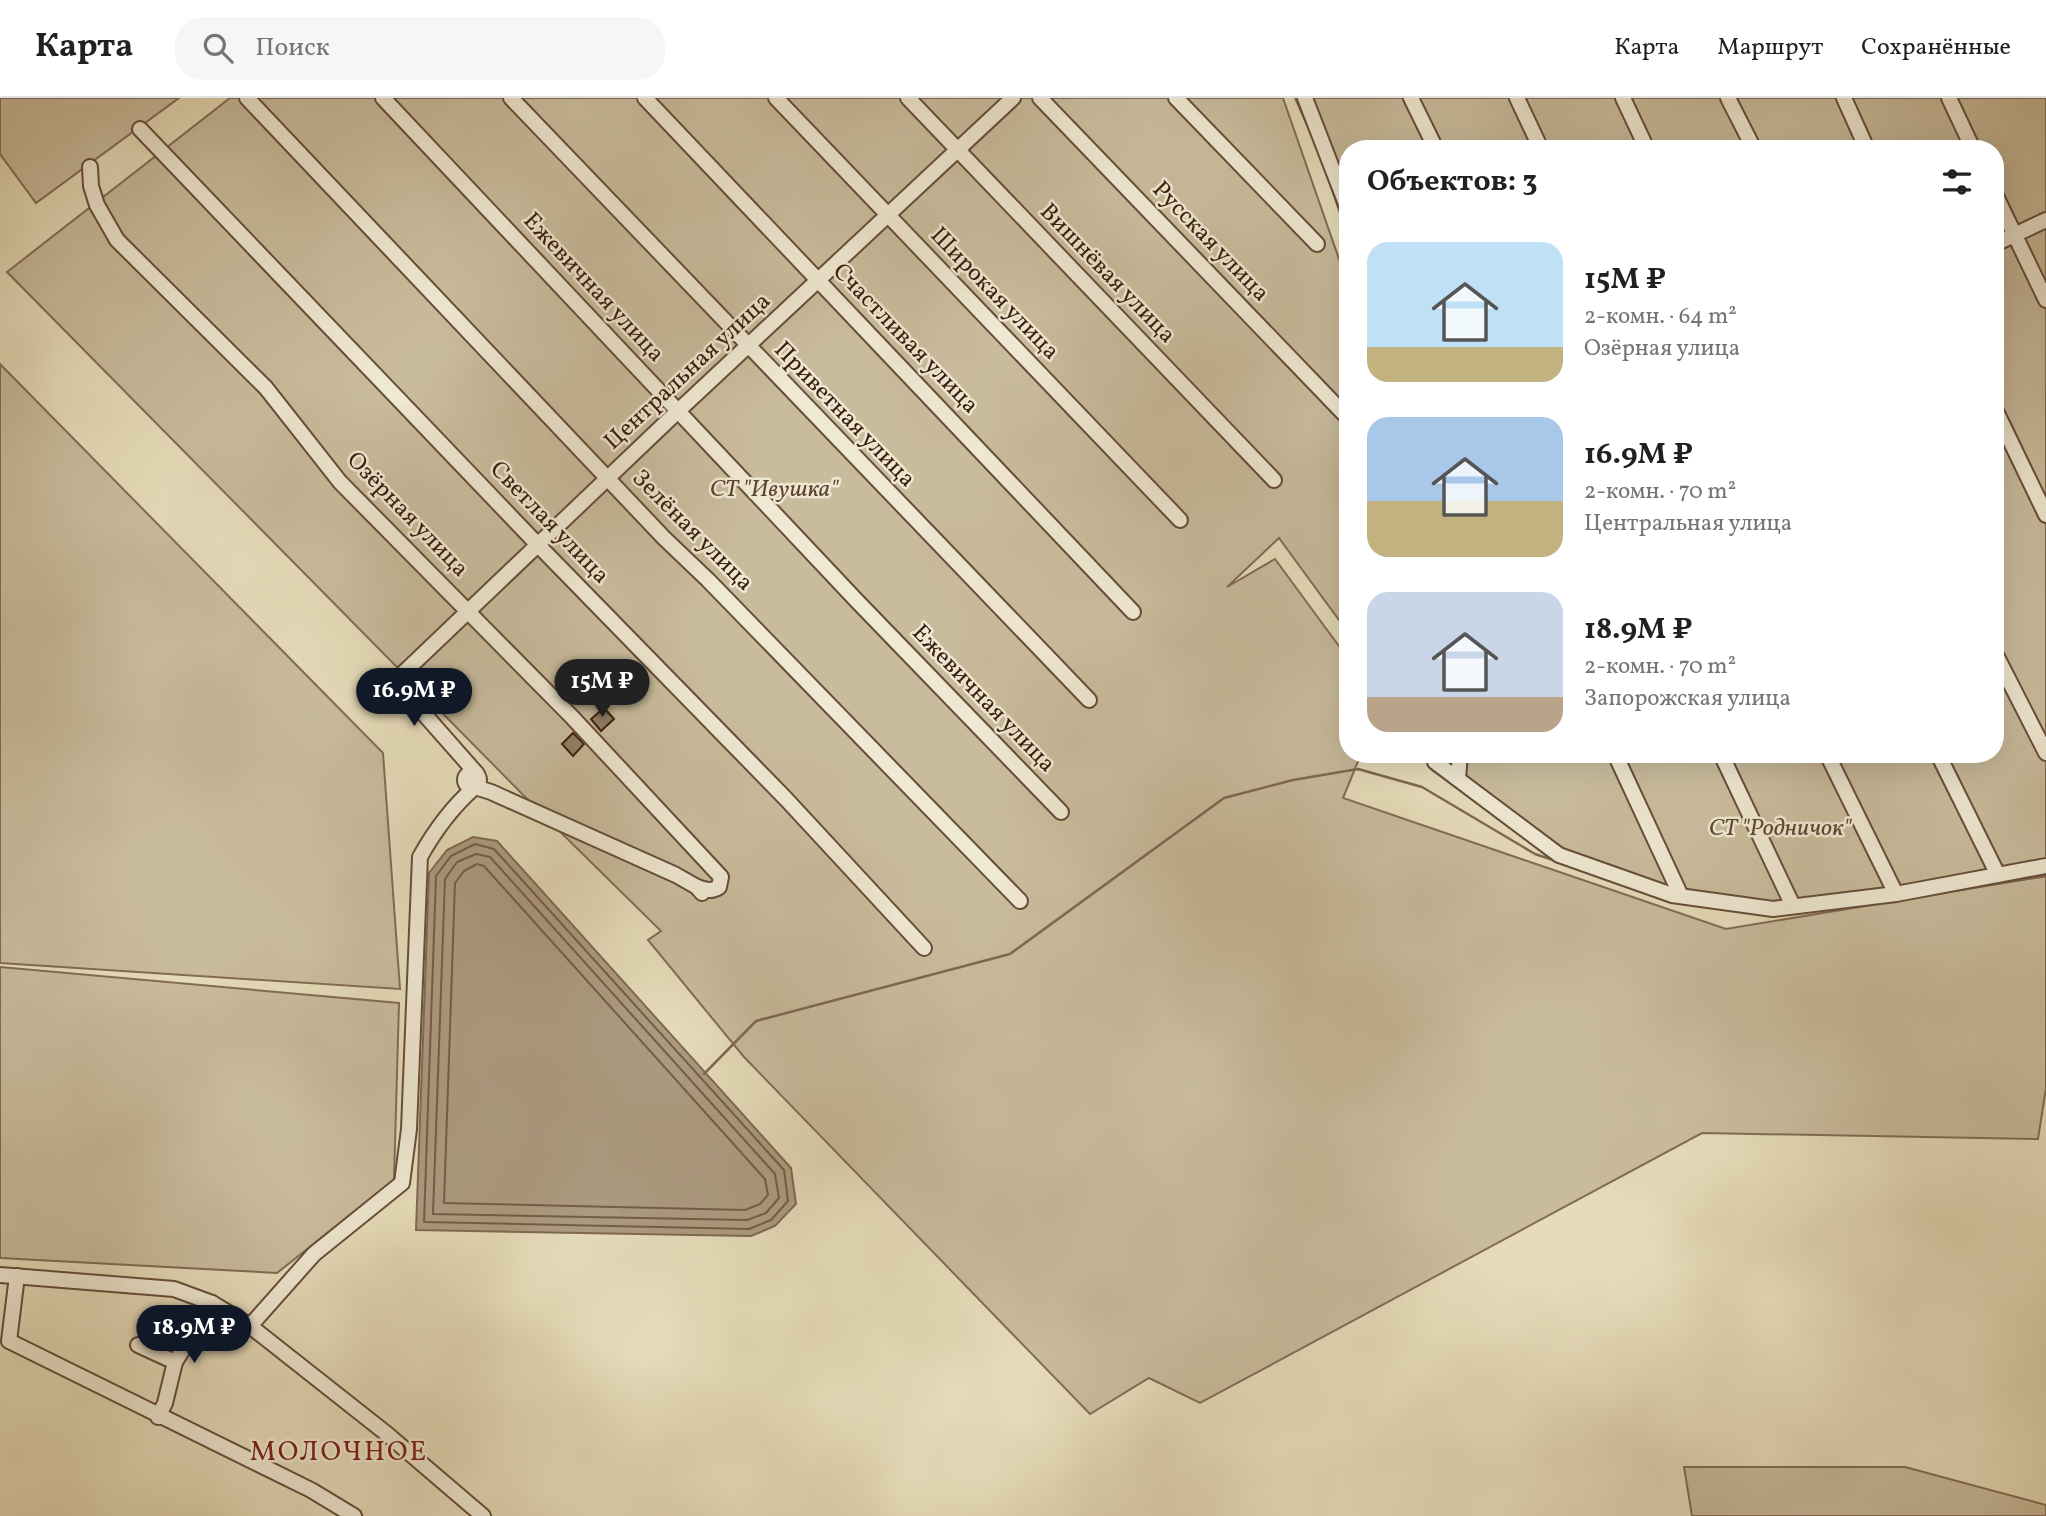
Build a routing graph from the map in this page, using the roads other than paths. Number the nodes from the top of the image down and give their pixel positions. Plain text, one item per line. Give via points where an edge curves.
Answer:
1 (247, 98) edge
2 (383, 98) edge
3 (511, 98) edge
4 (645, 98) edge
5 (776, 98) edge
6 (908, 98) edge
7 (1013, 98) edge
8 (1040, 98) edge
9 (1176, 98) edge
10 (1305, 98) edge
11 (1411, 98) edge
12 (1517, 98) edge
13 (1623, 98) edge
14 (1728, 98) edge
15 (1844, 98) edge
16 (1949, 98) edge
17 (140, 129) dead end
18 (1432, 140) edge
19 (1537, 140) edge
20 (1643, 140) edge
21 (1749, 140) edge
22 (1863, 140) edge
23 (1969, 140) edge
24 (956, 150) junction
25 (90, 167) dead end
26 (1339, 186) edge
27 (2004, 212) edge
28 (887, 215) junction
29 (2046, 220) edge
30 (2015, 235) junction
31 (2004, 240) edge
32 (1317, 244) dead end
33 (819, 281) junction
34 (2046, 300) edge
35 (747, 347) junction
36 (1339, 409) edge
37 (678, 411) junction
38 (2004, 428) edge
39 (608, 478) junction
40 (1274, 480) dead end
41 (2046, 515) edge
42 (1180, 520) dead end
43 (538, 545) junction
44 (468, 612) junction
45 (1133, 612) dead end
46 (2004, 671) edge
47 (1089, 700) dead end
48 (2046, 753) edge
49 (1436, 763) edge
50 (1459, 763) edge
51 (1619, 763) edge
52 (1725, 763) edge
53 (1831, 763) edge
54 (1942, 763) edge
55 (472, 778) junction
56 (1458, 779) junction
57 (1061, 812) dead end
58 (2046, 866) edge
59 (1998, 875) junction
60 (1896, 894) junction
61 (1681, 896) junction
62 (1020, 901) dead end
63 (1793, 906) junction
64 (924, 948) dead end
65 (0, 1275) edge
66 (17, 1276) junction
67 (212, 1303) junction
68 (250, 1326) junction
69 (138, 1345) dead end
70 (175, 1362) junction
71 (158, 1417) junction
72 (354, 1516) edge
73 (483, 1516) edge

1 - 39 street, Зелёная улица
2 - 37 street, Ежевичная улица
3 - 35 street, Приветная улица
4 - 33 street, Счастливая улица
5 - 28 street, Широкая улица
6 - 24 street, Вишнёвая улица
7 - 24 street, Центральная улица
8 - 36 street, Русская улица
9 - 32 street
10 - 26 street
11 - 18 street
12 - 19 street
13 - 20 street
14 - 21 street
15 - 22 street
16 - 23 street
17 - 43 street, Светлая улица
24 - 28 street, Центральная улица
24 - 40 street, Вишнёвая улица
25 - 44 street, Озёрная улица via 97,205 117,240 266,388 340,482
27 - 30 street
28 - 33 street, Центральная улица
28 - 42 street, Широкая улица
29 - 30 street
30 - 31 street
30 - 34 street
33 - 35 street, Центральная улица
33 - 45 street, Счастливая улица
35 - 37 street, Центральная улица
35 - 47 street, Приветная улица
37 - 39 street, Центральная улица
37 - 57 street, Ежевичная улица
38 - 41 street
39 - 43 street, Центральная улица
39 - 62 street, Зелёная улица
43 - 44 street, Центральная улица
43 - 64 street, Светлая улица
44 - 55 street, Центральная улица via 396,681 458,751
44 - 55 street, Озёрная улица via 721,877 719,887 701,892 491,792
46 - 48 street
49 - 56 street
50 - 56 street
51 - 61 street
52 - 63 street
53 - 60 street
54 - 59 street
55 - 68 street via 420,857 409,1129 402,1183 314,1254
56 - 61 street via 1559,855
58 - 59 street
59 - 60 street
60 - 63 street
61 - 63 street via 1773,909
65 - 66 street
66 - 67 street via 174,1289
66 - 71 street via 9,1341
67 - 68 street
67 - 70 street
68 - 73 street
69 - 70 street
70 - 71 street
71 - 72 street via 311,1490

